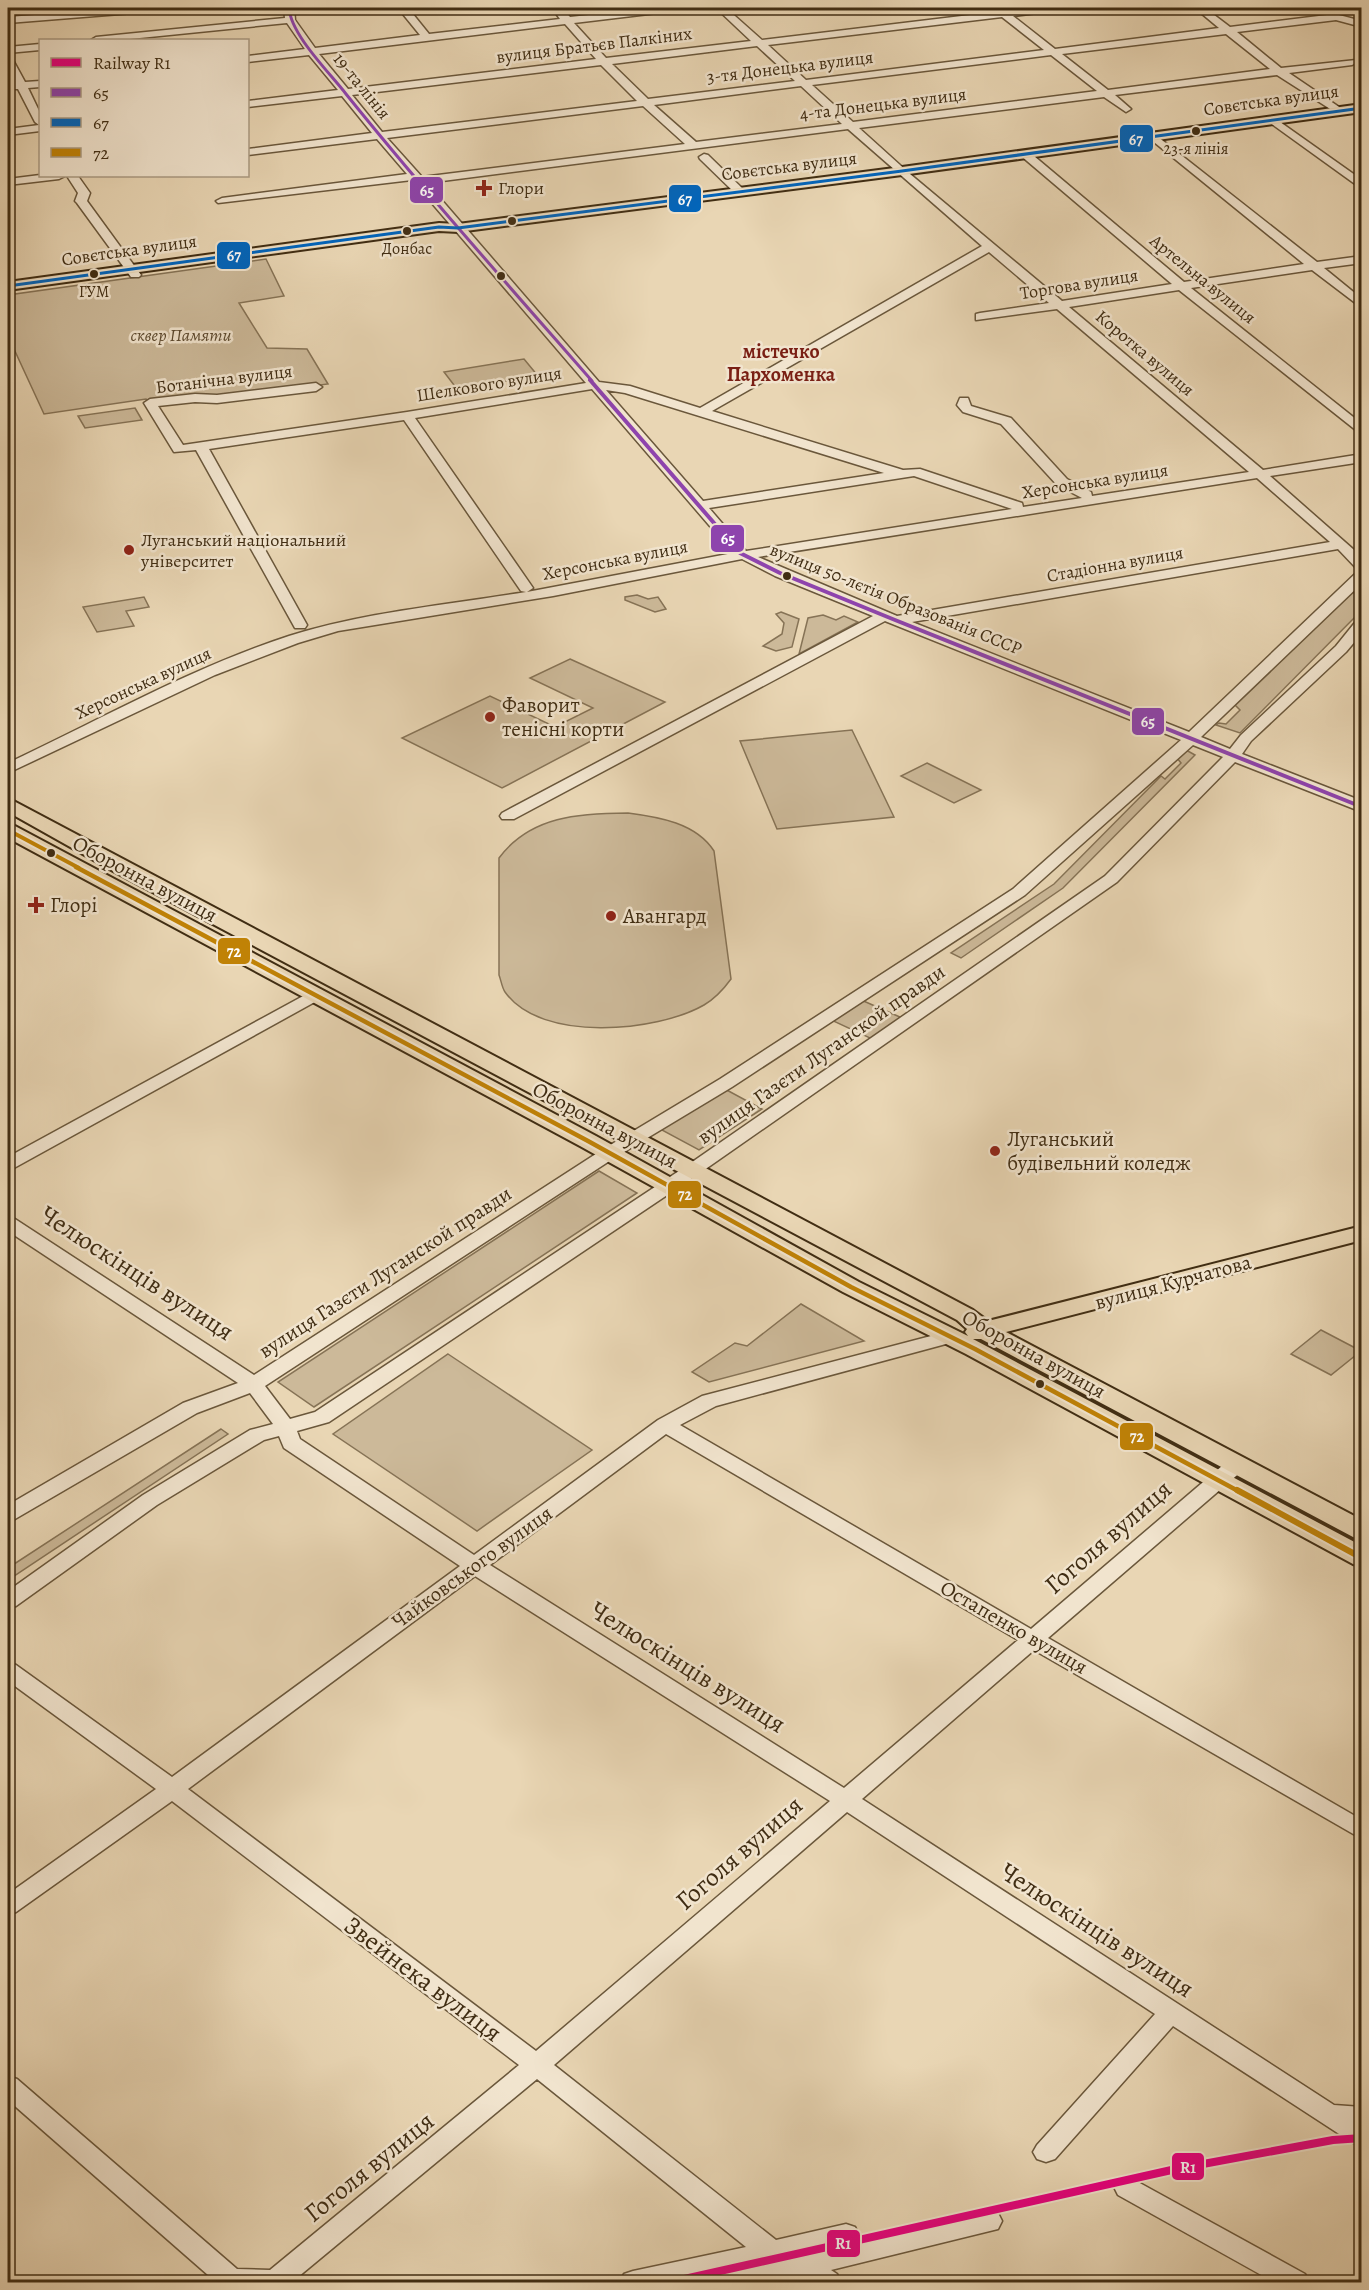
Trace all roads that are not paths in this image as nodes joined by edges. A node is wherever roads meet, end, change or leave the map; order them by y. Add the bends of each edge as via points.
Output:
1 (158, 8) edge
2 (289, 8) edge
3 (403, 8) edge
4 (557, 8) edge
5 (674, 8) edge
6 (721, 8) edge
7 (1053, 8) edge
8 (1200, 8) edge
9 (1322, 8) edge
10 (92, 10) edge
11 (999, 10) edge
12 (1336, 17) junction
13 (8, 20) edge
14 (290, 20) junction
15 (567, 21) junction
16 (1362, 24) edge
17 (1228, 32) junction
18 (426, 37) junction
19 (106, 39) edge
20 (759, 42) junction
21 (39, 47) edge
22 (8, 50) edge
23 (311, 50) junction
24 (1050, 51) junction
25 (249, 59) edge
26 (8, 60) edge
27 (603, 60) junction
28 (1352, 62) dead end
29 (1280, 72) junction
30 (802, 82) junction
31 (39, 84) edge
32 (20, 86) junction
33 (8, 87) edge
34 (346, 92) junction
35 (1104, 93) junction
36 (644, 102) junction
37 (249, 104) edge
38 (1362, 108) edge
39 (1126, 109) dead end
40 (1338, 111) junction
41 (39, 120) edge
42 (1273, 120) junction
43 (851, 126) junction
44 (39, 128) edge
45 (8, 132) edge
46 (380, 136) junction
47 (1153, 136) junction
48 (694, 146) junction
49 (249, 152) edge
50 (1024, 153) junction
51 (704, 157) dead end
52 (902, 171) junction
53 (50, 177) edge
54 (74, 177) edge
55 (416, 179) junction
56 (8, 182) edge
57 (1362, 186) edge
58 (740, 192) junction
59 (222, 201) dead end
60 (458, 228) junction
61 (992, 246) junction
62 (1362, 259) edge
63 (1314, 267) junction
64 (133, 272) junction
65 (8, 286) edge
66 (1181, 286) junction
67 (8, 292) edge
68 (1060, 305) junction
69 (1362, 305) edge
70 (980, 316) dead end
71 (594, 385) junction
72 (316, 387) dead end
73 (964, 401) dead end
74 (704, 411) junction
75 (407, 416) junction
76 (1362, 431) edge
77 (200, 446) junction
78 (179, 449) joint
79 (1362, 450) edge
80 (1362, 458) edge
81 (1257, 471) junction
82 (902, 474) junction
83 (1086, 495) junction
84 (699, 506) junction
85 (1017, 506) junction
86 (1341, 544) junction
87 (740, 552) junction
88 (1362, 566) edge
89 (1362, 575) edge
90 (526, 588) junction
91 (890, 618) junction
92 (1362, 623) edge
93 (300, 625) junction
94 (1192, 738) junction
95 (1233, 755) junction
96 (8, 756) edge
97 (8, 769) edge
98 (8, 804) edge
99 (1362, 807) edge
100 (508, 816) dead end
101 (8, 830) edge
102 (315, 994) junction
103 (632, 1140) junction
104 (608, 1154) junction
105 (8, 1164) edge
106 (691, 1172) junction
107 (668, 1186) junction
108 (8, 1223) edge
109 (1362, 1233) edge
110 (985, 1331) junction
111 (950, 1337) junction
112 (255, 1384) junction
113 (665, 1425) junction
114 (286, 1428) junction
115 (1236, 1464) junction
116 (1216, 1480) junction
117 (8, 1514) edge
118 (1362, 1531) edge
119 (1362, 1558) edge
120 (474, 1565) junction
121 (8, 1601) edge
122 (1034, 1639) junction
123 (8, 1670) edge
124 (172, 1789) junction
125 (844, 1799) junction
126 (1362, 1832) edge
127 (8, 1906) edge
128 (1171, 2012) junction
129 (537, 2065) junction
130 (8, 2086) edge
131 (1327, 2114) junction
132 (1362, 2117) edge
133 (1362, 2136) edge
134 (1046, 2152) dead end
135 (1127, 2187) dead end
136 (989, 2221) dead end
137 (846, 2235) dead end
138 (772, 2252) junction
139 (804, 2265) junction
140 (275, 2282) edge
141 (633, 2283) edge
142 (735, 2283) edge
143 (828, 2283) edge
144 (1296, 2283) edge

1 - 10 street
2 - 14 street
3 - 18 street
4 - 15 street
5 - 15 street
6 - 20 street, Коротка вулиця
7 - 11 street, вулиця Братьєв Палкіних
8 - 17 street
9 - 12 street
10 - 13 street
11 - 20 street, вулиця Братьєв Палкіних
11 - 24 street
12 - 16 street
12 - 17 street, 3-тя Донецька вулиця
14 - 19 street
14 - 23 street, 19-та лінія
15 - 18 street
15 - 27 street
17 - 24 street, 3-тя Донецька вулиця
17 - 29 street
18 - 23 street
20 - 27 street, вулиця Братьєв Палкіних
20 - 30 street, Коротка вулиця
21 - 22 street
23 - 25 street
23 - 34 street, 19-та лінія
24 - 30 street, 3-тя Донецька вулиця
24 - 35 street
26 - 32 street
27 - 34 street, вулиця Братьєв Палкіних
27 - 36 street
28 - 29 street, 4-та Донецька вулиця
29 - 35 street, 4-та Донецька вулиця
29 - 40 street
30 - 36 street, 3-тя Донецька вулиця
30 - 43 street, Коротка вулиця
31 - 32 street
32 - 33 street
32 - 41 street
34 - 37 street, вулиця Братьєв Палкіних
34 - 46 street, 19-та лінія
35 - 39 street
35 - 43 street, 4-та Донецька вулиця
36 - 46 street, 3-тя Донецька вулиця
36 - 48 street
38 - 40 main road, Совєтська вулиця
40 - 42 main road, Совєтська вулиця
42 - 47 main road, Совєтська вулиця
42 - 57 street
43 - 48 street, 4-та Донецька вулиця
43 - 52 street, Коротка вулиця
44 - 45 street
46 - 49 street, 3-тя Донецька вулиця
46 - 55 street, 19-та лінія
47 - 50 main road, Совєтська вулиця
47 - 63 street
48 - 55 street, 4-та Донецька вулиця
50 - 52 main road, Совєтська вулиця
50 - 66 street, Артельна вулиця
51 - 58 street
52 - 58 main road, Совєтська вулиця
52 - 61 street, Коротка вулиця
53 - 56 street
54 - 64 street via 84,193 81,201
55 - 59 street, 4-та Донецька вулиця
55 - 60 street, вулиця 50-лєтія Образованія СССР
58 - 60 main road, Совєтська вулиця
60 - 64 main road, Совєтська вулиця via 445,233
60 - 71 street, вулиця 50-лєтія Образованія СССР
61 - 68 street, Коротка вулиця
61 - 74 street
62 - 63 street, Торгова вулиця
63 - 66 street, Торгова вулиця
63 - 69 street
64 - 65 main road, Совєтська вулиця
64 - 67 main road
66 - 68 street, Торгова вулиця
66 - 76 street, Артельна вулиця
68 - 70 street, Торгова вулиця
68 - 81 street, Коротка вулиця
71 - 74 street, Шелкового вулиця via 626,388
71 - 75 street, Шелкового вулиця
71 - 84 street, вулиця 50-лєтія Образованія СССР
72 - 78 street, Ботанічна вулиця via 150,403
73 - 83 street via 967,409 1006,421 1062,482
74 - 82 street, Шелкового вулиця
75 - 77 street, Шелкового вулиця
75 - 90 street
77 - 78 street, Шелкового вулиця
77 - 93 street
79 - 81 street, Херсонська вулиця
80 - 81 street, Херсонська вулиця
81 - 83 street, Херсонська вулиця
81 - 86 street, Коротка вулиця
81 - 87 street, Херсонська вулиця
82 - 84 street, Шелкового вулиця
82 - 85 street, Шелкового вулиця via 915,472
83 - 85 street, Херсонська вулиця
84 - 87 street, вулиця 50-лєтія Образованія СССР
85 - 87 street, Херсонська вулиця
86 - 88 street, Коротка вулиця
86 - 91 street, Стадіонна вулиця
87 - 90 street, Херсонська вулиця
87 - 91 street, вулиця 50-лєтія Образованія СССР
87 - 97 street, Херсонська вулиця via 553,592 303,635 235,662
89 - 94 street, вулиця Газєти Луганской правди
90 - 93 street, Херсонська вулиця
91 - 94 street, вулиця 50-лєтія Образованія СССР
91 - 100 street
92 - 95 street, вулиця Газєти Луганской правди via 1341,649 1246,738
93 - 96 street, Херсонська вулиця
94 - 95 street, вулиця 50-лєтія Образованія СССР
94 - 103 street, вулиця Газєти Луганской правди via 1018,892
95 - 99 street, вулиця 50-лєтія Образованія СССР
95 - 106 street, вулиця Газєти Луганской правди via 1111,879
98 - 103 main road, Оборонна вулиця
101 - 102 main road, Оборонна вулиця
102 - 104 main road, Оборонна вулиця
102 - 105 street
103 - 104 street, вулиця Газєти Луганской правди
103 - 106 main road, Оборонна вулиця
104 - 107 main road, Оборонна вулиця
104 - 112 street, вулиця Газєти Луганской правди
106 - 107 street, вулиця Газєти Луганской правди
106 - 110 main road, Оборонна вулиця via 965,1315
107 - 111 main road, Оборонна вулиця
107 - 114 street, вулиця Газєти Луганской правди via 322,1417
108 - 112 street, Челюскінців вулиця
109 - 110 main road, вулиця Курчатова
110 - 111 main road, Чайковського вулиця
110 - 115 main road, Оборонна вулиця
111 - 113 street, Чайковського вулиця via 709,1401
111 - 116 main road, Оборонна вулиця
112 - 114 street, Челюскінців вулиця
112 - 117 street, вулиця Газєти Луганской правди via 190,1408
113 - 120 street, Чайковського вулиця
113 - 122 street, Остапенко вулиця
114 - 120 street, Челюскінців вулиця via 291,1443
114 - 121 street, вулиця Газєти Луганской правди via 257,1435 150,1500
115 - 116 street, Гоголя вулиця
115 - 118 main road, Оборонна вулиця
116 - 119 main road, Оборонна вулиця
116 - 122 street, Гоголя вулиця
120 - 124 street, Чайковського вулиця
120 - 125 street, Челюскінців вулиця
122 - 125 street, Гоголя вулиця
122 - 126 street, Остапенко вулиця
123 - 124 street, Звейнека вулиця
124 - 127 street, Чайковського вулиця
124 - 129 street, Звейнека вулиця
125 - 128 street, Челюскінців вулиця
125 - 129 street, Гоголя вулиця
128 - 131 street, Челюскінців вулиця
128 - 134 street
129 - 138 street, Звейнека вулиця
129 - 140 street, Гоголя вулиця
130 - 140 street via 231,2280
131 - 132 street
131 - 133 street, Челюскінців вулиця
135 - 144 street
136 - 139 street
137 - 138 street
138 - 141 street
139 - 142 street
139 - 143 street

